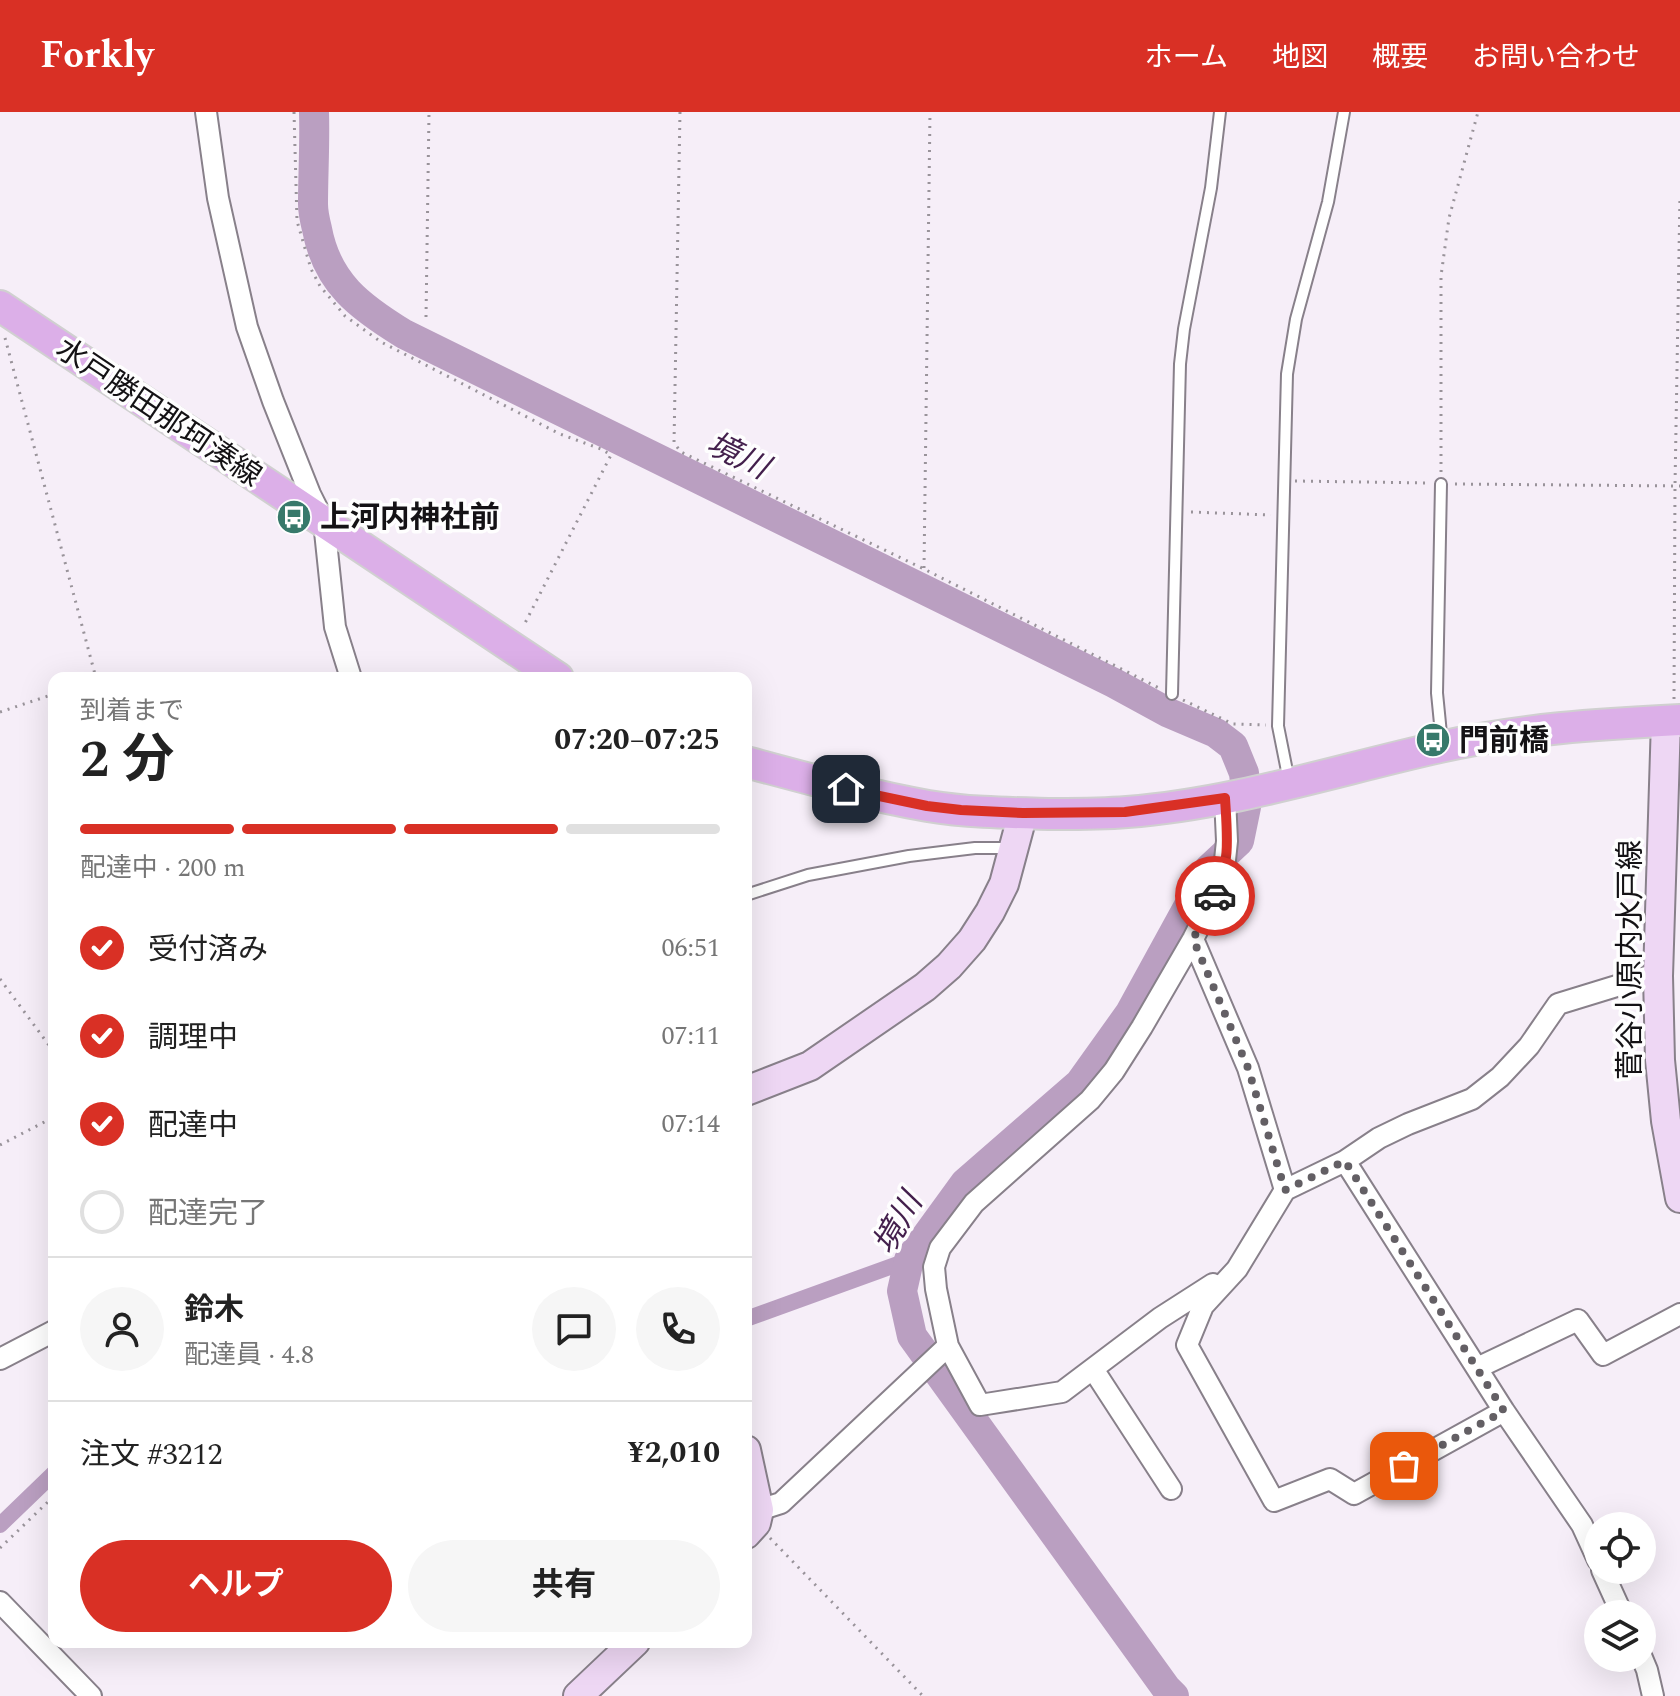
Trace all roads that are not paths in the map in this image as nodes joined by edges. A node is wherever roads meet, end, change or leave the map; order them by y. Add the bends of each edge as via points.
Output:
1 (206, 112) edge
2 (1220, 112) edge
3 (1344, 112) edge
4 (2, 307) edge
5 (1441, 484) road end
6 (324, 522) junction
7 (349, 672) edge
8 (549, 672) edge
9 (1172, 694) road end
10 (1673, 720) edge
11 (1443, 746) junction
12 (752, 764) edge
13 (1290, 783) junction
14 (1225, 798) junction
15 (1023, 813) junction
16 (1015, 847) junction
17 (752, 893) edge
18 (1193, 939) junction
19 (1664, 969) junction
20 (752, 1089) edge
21 (1345, 1161) junction
22 (1285, 1190) junction
23 (1680, 1198) edge
24 (1237, 1269) junction
25 (1680, 1314) edge
26 (48, 1334) edge
27 (944, 1350) junction
28 (0, 1359) edge
29 (1477, 1368) junction
30 (1093, 1369) junction
31 (1504, 1411) junction
32 (1171, 1489) dead end
33 (754, 1522) edge
34 (1584, 1529) edge
35 (0, 1602) edge
36 (629, 1648) edge
37 (1647, 1672) edge
38 (91, 1696) edge
39 (578, 1696) edge
40 (1653, 1696) edge

1 - 6 street via 218,198 247,327
2 - 9 lane via 1180,364
3 - 13 lane via 1287,374 1278,726
4 - 6 main road, 水戸勝田那珂湊線
5 - 11 lane via 1437,693
6 - 7 street via 335,627
6 - 8 main road, 水戸勝田那珂湊線
10 - 11 main road via 1545,729
10 - 19 street, 菅谷小原内水戸線
11 - 13 main road
12 - 15 main road via 927,806
13 - 14 main road
14 - 15 main road via 1125,812
14 - 18 street via 1223,879
15 - 16 street
16 - 17 lane via 909,856 808,875
16 - 20 street via 990,912 949,966 810,1066
18 - 22 street via 1248,1068
18 - 27 street via 1106,1081 974,1203 940,1248 934,1267
19 - 21 street via 1558,1004 1529,1046 1472,1099 1379,1138
19 - 23 street, 菅谷小原内水戸線 via 1660,1060
21 - 22 street
21 - 29 street
22 - 24 street
24 - 30 street
24 - 31 street via 1203,1306 1187,1345 1274,1501 1330,1479 1354,1494
25 - 29 street via 1603,1355 1578,1320
26 - 28 street
27 - 30 street via 980,1405 1062,1392
27 - 33 street via 781,1503
29 - 31 street
30 - 32 street
31 - 34 street
35 - 38 street
36 - 39 street
37 - 40 street

